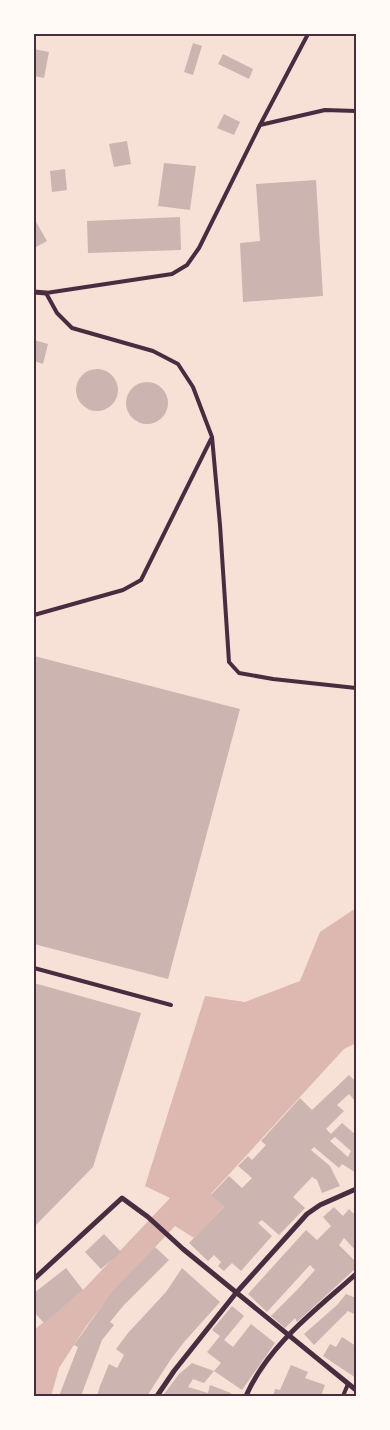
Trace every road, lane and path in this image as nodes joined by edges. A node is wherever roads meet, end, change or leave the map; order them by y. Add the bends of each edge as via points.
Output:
1 (308, 34) edge
2 (356, 111) edge
3 (260, 125) junction
4 (34, 292) edge
5 (46, 293) junction
6 (212, 437) junction
7 (34, 615) edge
8 (356, 688) edge
9 (34, 968) edge
10 (171, 1005) dead end
11 (356, 1189) edge
12 (356, 1274) edge
13 (34, 1279) edge
14 (236, 1293) junction
15 (289, 1334) junction
16 (348, 1384) junction
17 (356, 1390) edge
18 (157, 1396) edge
19 (246, 1396) edge
20 (343, 1396) edge

1 - 3 lane
2 - 3 lane via 325,110
3 - 5 lane via 199,248 187,265 172,274
4 - 5 street
5 - 6 lane via 57,313 72,328 153,351 178,364 193,387
6 - 7 lane via 141,580 123,590
6 - 8 lane via 229,662 239,673
9 - 10 lane
11 - 14 street via 307,1214
12 - 15 street
13 - 14 street via 122,1198
14 - 15 street
14 - 18 street
15 - 16 street
15 - 19 street via 267,1360
16 - 17 street
16 - 20 lane

